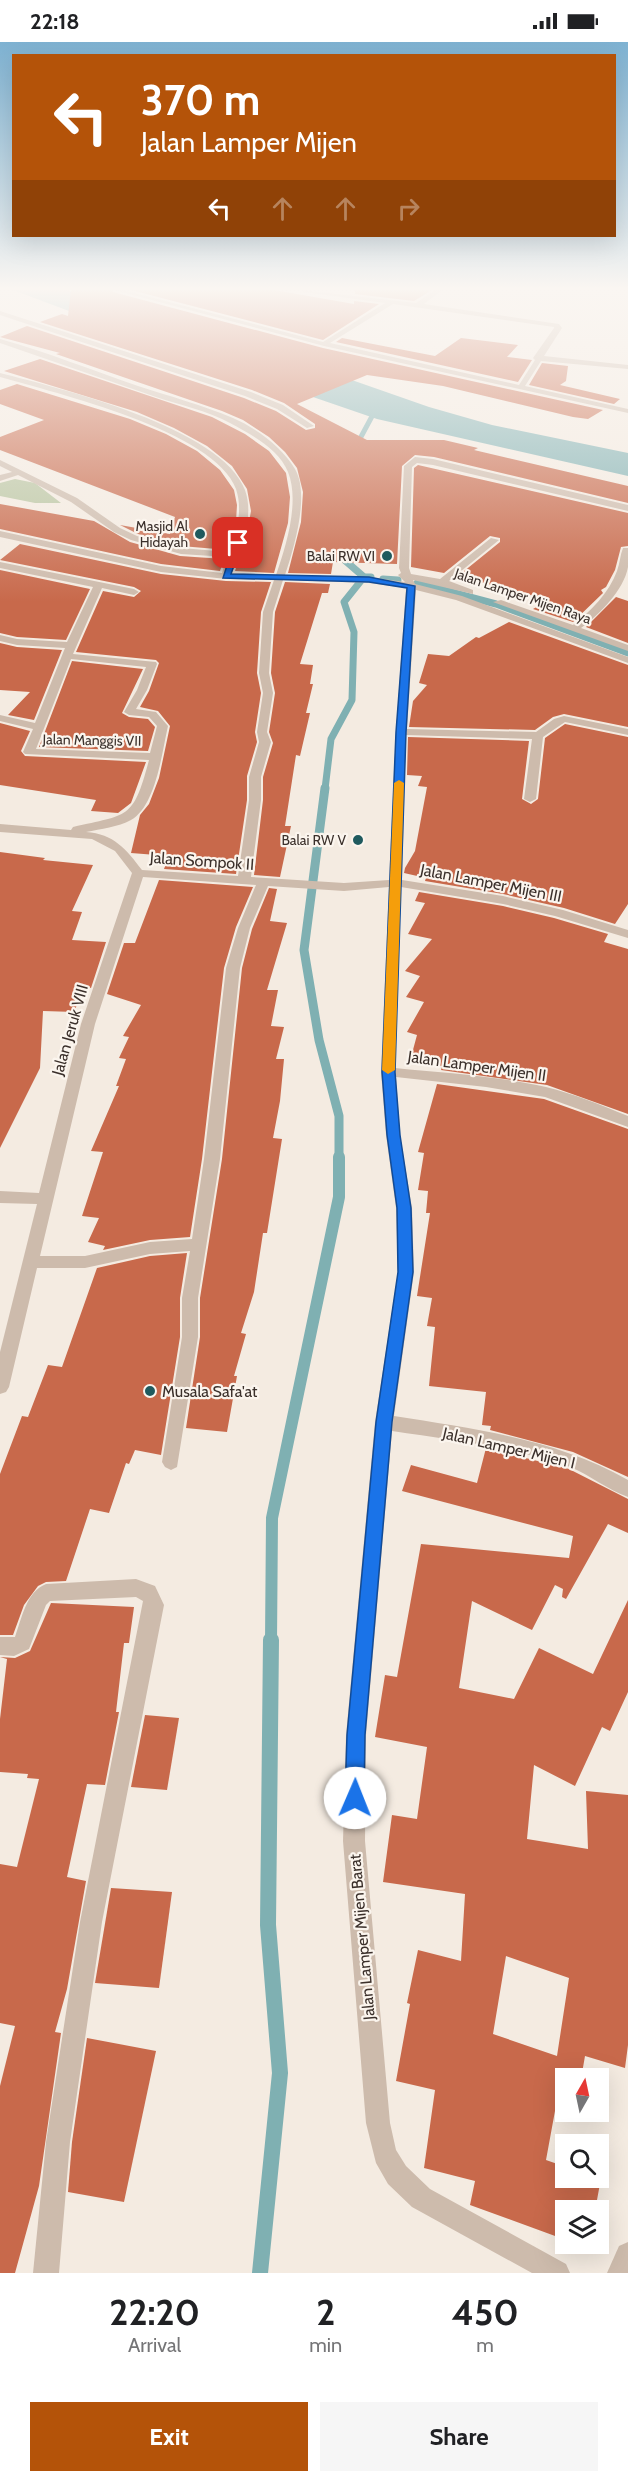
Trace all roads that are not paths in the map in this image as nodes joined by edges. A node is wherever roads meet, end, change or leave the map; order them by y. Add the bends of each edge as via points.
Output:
1 (61, 394) edge
2 (155, 394) edge
3 (248, 394) edge
4 (553, 394) edge
5 (628, 411) edge
6 (310, 426) dead end
7 (0, 463) edge
8 (21, 472) junction
9 (0, 478) edge
10 (628, 508) edge
11 (0, 534) edge
12 (494, 540) dead end
13 (627, 550) edge
14 (233, 555) junction
15 (628, 562) edge
16 (0, 565) edge
17 (226, 576) junction
18 (280, 577) junction
19 (410, 581) junction
20 (442, 582) junction
21 (99, 585) junction
22 (134, 592) dead end
23 (575, 628) junction
24 (0, 638) edge
25 (628, 648) edge
26 (66, 649) junction
27 (628, 660) edge
28 (0, 718) edge
29 (39, 727) junction
30 (401, 732) junction
31 (628, 732) edge
32 (538, 735) junction
33 (155, 757) junction
34 (530, 799) dead end
35 (0, 828) edge
36 (59, 832) junction
37 (138, 873) junction
38 (244, 880) junction
39 (263, 882) junction
40 (397, 882) junction
41 (344, 887) joint
42 (628, 934) edge
43 (388, 1072) junction
44 (628, 1122) edge
45 (0, 1197) edge
46 (46, 1199) junction
47 (199, 1244) junction
48 (30, 1262) junction
49 (0, 1387) edge
50 (384, 1422) junction
51 (171, 1462) dead end
52 (628, 1489) edge
53 (0, 1646) edge
54 (628, 2255) edge
55 (46, 2273) edge
56 (557, 2273) edge
57 (620, 2273) edge

1 - 14 street via 153,423 207,449 240,486 245,524
2 - 18 street via 231,420 275,448 292,471 297,494 291,544
3 - 6 street via 280,407
4 - 5 street
7 - 8 street
8 - 9 street
8 - 14 street via 134,538 181,551
10 - 19 street, Jalan Lamper Mijen Barat via 415,460 408,466 404,568
11 - 17 street via 161,569
12 - 20 street
13 - 15 street
14 - 17 street
15 - 23 street via 592,617
16 - 21 street
17 - 18 street
18 - 19 street
18 - 38 street via 268,612 264,673 268,693 262,732 265,742 255,777
19 - 20 street, Jalan Lamper Mijen Raya
19 - 27 street
19 - 30 street, Jalan Lamper Mijen Barat
20 - 23 street, Jalan Lamper Mijen Raya
21 - 22 street
21 - 26 street
23 - 25 street, Jalan Lamper Mijen Raya
24 - 26 street
26 - 29 street
26 - 33 street via 152,664 129,712 152,714 163,726
28 - 29 street, Jalan Manggis VII
29 - 33 street, Jalan Manggis VII via 29,752
30 - 32 street
30 - 40 street, Jalan Lamper Mijen Barat
31 - 32 street via 564,719
32 - 34 street
33 - 36 street, Jalan Manggis VII via 145,798 131,817
35 - 36 street, Jalan Sompok II
36 - 37 street, Jalan Sompok II via 95,836 119,848
37 - 38 street, Jalan Sompok II
37 - 46 street, Jalan Jeruk VIII via 88,1024
38 - 39 street, Jalan Sompok II
39 - 41 street, Jalan Sompok II
39 - 47 street via 233,968
40 - 41 street, Jalan Lamper Mijen III
40 - 42 street, Jalan Lamper Mijen III via 537,908
40 - 43 street, Jalan Lamper Mijen Barat
43 - 44 street, Jalan Lamper Mijen II via 487,1082 547,1093
43 - 50 street, Jalan Lamper Mijen Barat via 404,1208 405,1272
45 - 46 street
46 - 48 street, Jalan Jeruk VIII
47 - 48 street via 150,1248 85,1262
47 - 51 street
48 - 49 street, Jalan Jeruk VIII
50 - 52 street, Jalan Lamper Mijen I via 540,1452 580,1464
50 - 56 street, Jalan Lamper Mijen Barat via 356,1735 354,1841 378,2123 385,2154 398,2175 421,2198
53 - 55 street via 22,1643 39,1599 51,1591 136,1588 153,1596 89,1933 58,2142
54 - 57 street

